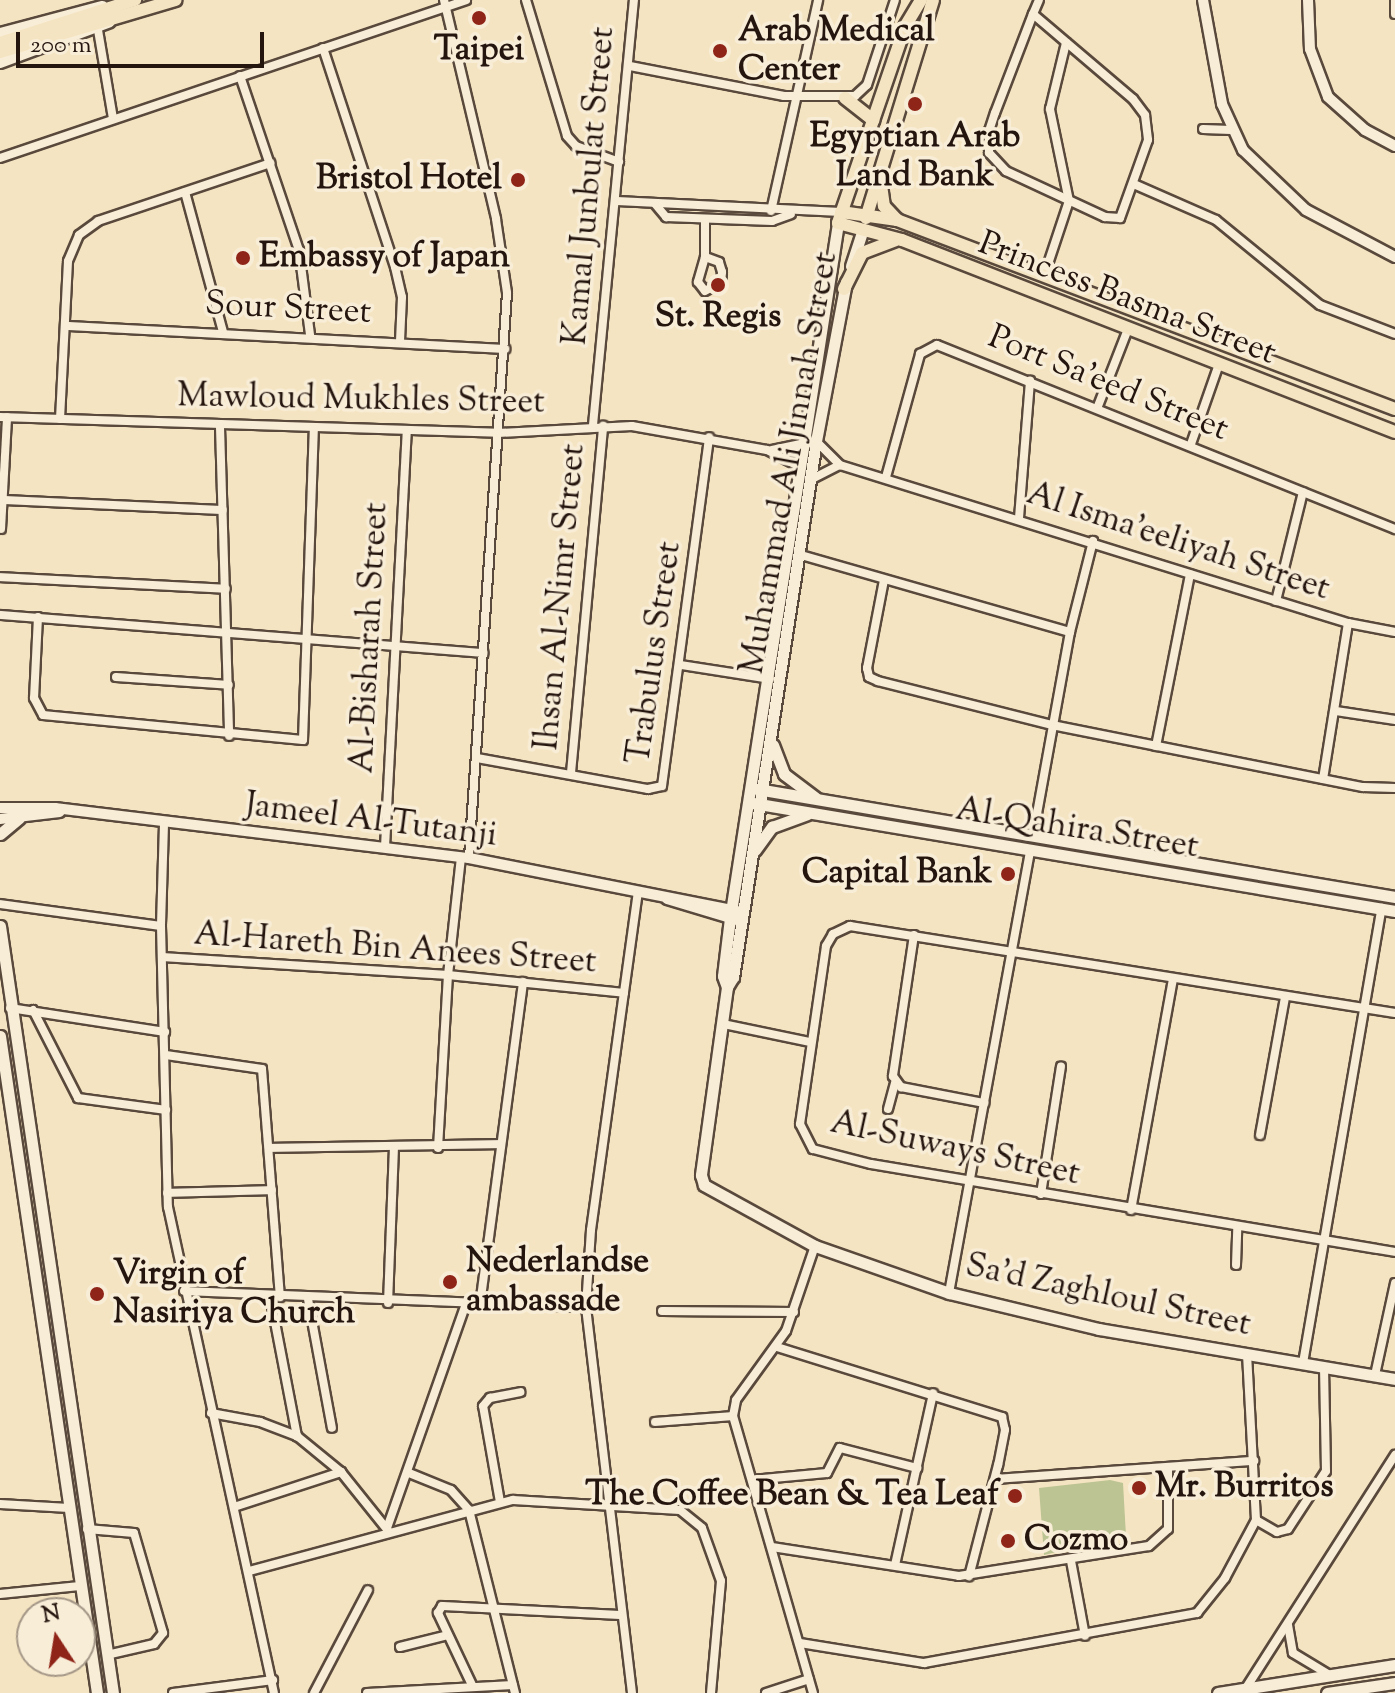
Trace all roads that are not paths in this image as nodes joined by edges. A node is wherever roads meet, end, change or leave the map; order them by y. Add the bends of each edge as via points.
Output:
1 (135, 0) edge
2 (175, 0) edge
3 (466, 0) edge
4 (526, 0) edge
5 (634, 0) edge
6 (818, 0) edge
7 (895, 0) edge
8 (912, 0) edge
9 (921, 0) edge
10 (936, 0) edge
11 (1039, 0) edge
12 (1203, 0) edge
13 (1308, 0) edge
14 (1395, 0) edge
15 (445, 3) edge
16 (120, 5) junction
17 (1033, 14) junction
18 (1395, 14) edge
19 (115, 19) junction
20 (905, 27) junction
21 (98, 30) junction
22 (0, 33) edge
23 (0, 43) edge
24 (1066, 43) junction
25 (323, 48) junction
26 (0, 52) edge
27 (0, 63) edge
28 (630, 66) junction
29 (240, 76) junction
30 (794, 95) junction
31 (845, 98) junction
32 (113, 119) junction
33 (873, 120) junction
34 (1203, 129) dead end
35 (1231, 130) junction
36 (1395, 146) edge
37 (0, 158) edge
38 (619, 162) junction
39 (270, 163) junction
40 (882, 172) junction
41 (1136, 185) junction
42 (185, 192) junction
43 (617, 201) junction
44 (1069, 201) junction
45 (656, 205) junction
46 (771, 211) junction
47 (795, 212) junction
48 (868, 214) junction
49 (840, 217) junction
50 (705, 219) junction
51 (901, 222) junction
52 (863, 229) junction
53 (902, 240) junction
54 (705, 257) dead end
55 (1395, 257) edge
56 (1044, 276) junction
57 (844, 289) junction
58 (68, 326) junction
59 (1128, 329) junction
60 (223, 332) junction
61 (1395, 334) edge
62 (310, 335) junction
63 (400, 341) junction
64 (505, 349) junction
65 (1219, 364) junction
66 (1030, 380) junction
67 (1098, 406) junction
68 (1395, 409) edge
69 (3, 417) edge
70 (60, 419) junction
71 (598, 425) junction
72 (220, 427) junction
73 (314, 429) junction
74 (407, 432) junction
75 (1395, 432) edge
76 (498, 433) junction
77 (709, 437) junction
78 (810, 442) junction
79 (1191, 444) junction
80 (767, 450) junction
81 (840, 465) junction
82 (802, 469) junction
83 (886, 477) junction
84 (810, 480) junction
85 (1303, 492) junction
86 (3, 500) junction
87 (223, 510) junction
88 (1019, 518) junction
89 (1, 529) edge
90 (1395, 529) edge
91 (1093, 541) junction
92 (801, 555) junction
93 (1190, 574) junction
94 (0, 577) edge
95 (884, 580) junction
96 (226, 589) junction
97 (1276, 601) junction
98 (0, 615) edge
99 (38, 617) junction
100 (1348, 623) junction
101 (227, 630) junction
102 (1070, 632) junction
103 (1395, 632) edge
104 (309, 637) junction
105 (395, 645) junction
106 (484, 653) junction
107 (681, 665) junction
108 (116, 677) dead end
109 (770, 679) junction
110 (229, 685) junction
111 (1336, 711) junction
112 (1395, 720) edge
113 (771, 724) junction
114 (1052, 725) junction
115 (229, 736) junction
116 (1156, 746) junction
117 (477, 758) junction
118 (571, 773) junction
119 (1323, 779) junction
120 (1395, 788) edge
121 (757, 790) junction
122 (816, 798) junction
123 (755, 804) junction
124 (0, 808) edge
125 (65, 810) junction
126 (814, 813) junction
127 (19, 818) junction
128 (0, 819) edge
129 (164, 824) junction
130 (0, 834) edge
131 (1033, 836) junction
132 (385, 847) junction
133 (1030, 851) junction
134 (751, 857) junction
135 (465, 858) junction
136 (638, 893) junction
137 (1395, 897) edge
138 (0, 904) edge
139 (1382, 908) junction
140 (1395, 911) edge
141 (736, 915) junction
142 (0, 926) edge
143 (161, 926) junction
144 (914, 935) junction
145 (1012, 953) junction
146 (162, 957) junction
147 (448, 975) junction
148 (1173, 979) junction
149 (523, 982) junction
150 (624, 993) junction
151 (1285, 998) junction
152 (10, 1008) junction
153 (1363, 1008) junction
154 (33, 1010) junction
155 (1395, 1013) edge
156 (723, 1024) junction
157 (165, 1032) junction
158 (0, 1036) edge
159 (810, 1042) junction
160 (166, 1055) junction
161 (1061, 1067) dead end
162 (895, 1082) junction
163 (984, 1103) junction
164 (888, 1109) dead end
165 (166, 1110) junction
166 (1260, 1135) dead end
167 (501, 1144) junction
168 (394, 1147) junction
169 (269, 1148) junction
170 (438, 1148) junction
171 (969, 1184) junction
172 (272, 1190) junction
173 (167, 1193) junction
174 (1041, 1194) junction
175 (1131, 1210) junction
176 (1237, 1227) junction
177 (1321, 1240) junction
178 (815, 1246) junction
179 (1395, 1252) edge
180 (1236, 1265) dead end
181 (1395, 1283) edge
182 (184, 1291) junction
183 (949, 1293) junction
184 (270, 1296) junction
185 (280, 1297) junction
186 (308, 1299) junction
187 (388, 1303) junction
188 (466, 1304) junction
189 (480, 1305) junction
190 (586, 1307) junction
191 (662, 1311) dead end
192 (794, 1312) junction
193 (777, 1347) junction
194 (1247, 1354) junction
195 (1303, 1363) junction
196 (1324, 1367) junction
197 (1375, 1375) junction
198 (1395, 1379) edge
199 (520, 1392) dead end
200 (933, 1393) junction
201 (211, 1413) junction
202 (733, 1416) junction
203 (655, 1422) dead end
204 (332, 1428) dead end
205 (297, 1436) junction
206 (1395, 1455) edge
207 (1254, 1461) junction
208 (1168, 1467) junction
209 (917, 1468) junction
210 (1390, 1470) edge
211 (341, 1472) junction
212 (409, 1473) junction
213 (995, 1479) junction
214 (752, 1480) junction
215 (500, 1502) junction
216 (606, 1503) junction
217 (0, 1504) edge
218 (234, 1507) junction
219 (69, 1508) junction
220 (469, 1510) junction
221 (1256, 1520) junction
222 (87, 1529) junction
223 (388, 1531) junction
224 (772, 1547) junction
225 (1071, 1561) junction
226 (895, 1565) junction
227 (249, 1571) junction
228 (969, 1576) junction
229 (95, 1579) junction
230 (80, 1584) junction
231 (368, 1590) dead end
232 (0, 1594) edge
233 (497, 1608) junction
234 (621, 1615) junction
235 (1288, 1623) junction
236 (448, 1635) junction
237 (1085, 1636) junction
238 (800, 1643) junction
239 (400, 1647) dead end
240 (107, 1655) junction
241 (1395, 1665) edge
242 (1328, 1674) junction
243 (809, 1679) junction
244 (273, 1680) junction
245 (1395, 1683) edge
246 (472, 1685) junction
247 (1246, 1688) junction
248 (514, 1689) edge
249 (96, 1692) edge
250 (113, 1693) edge
251 (173, 1693) edge
252 (179, 1693) edge
253 (274, 1693) edge
254 (314, 1693) edge
255 (367, 1693) edge
256 (632, 1693) edge
257 (711, 1693) edge
258 (766, 1693) edge
259 (813, 1693) edge
260 (1218, 1693) edge
261 (1327, 1693) edge

1 - 16 main road
2 - 19 main road
3 - 15 street
4 - 38 street via 567,136 584,150
5 - 28 street, Kamal Junbulat Street
6 - 30 street
7 - 31 street via 865,90
8 - 20 main road, Muhammad Ali Jinnah Street
9 - 20 main road, Muhammad Ali Jinnah Street
10 - 40 main road, Muhammad Ali Jinnah Street via 922,31
11 - 17 street
12 - 35 street via 1214,76
13 - 36 street via 1310,49 1328,97 1365,130
14 - 18 street
15 - 25 street
15 - 64 street via 496,219 507,293
16 - 22 street
16 - 23 main road
17 - 24 street
17 - 44 street via 987,146 998,165
19 - 21 street
19 - 26 main road
20 - 33 main road, Muhammad Ali Jinnah Street
21 - 27 street
21 - 32 street
24 - 41 street via 1145,115 1148,140
24 - 44 street via 1050,109
25 - 29 street
25 - 63 street via 398,275
28 - 30 street
28 - 38 street, Kamal Junbulat Street
29 - 32 street
29 - 39 street
30 - 31 street
30 - 46 street
31 - 33 main road
32 - 37 street
33 - 49 main road, Muhammad Ali Jinnah Street
34 - 35 street
35 - 55 street via 1262,172 1306,210
38 - 43 street, Kamal Junbulat Street
39 - 42 street
39 - 62 street via 301,258
40 - 48 main road, Muhammad Ali Jinnah Street
40 - 51 main road via 884,206
41 - 44 street via 1120,218
41 - 61 street via 1216,220 1320,305
42 - 58 street via 98,221 79,235 68,261
42 - 60 street
43 - 45 street
43 - 71 street, Kamal Junbulat Street
44 - 56 street
45 - 46 street
45 - 50 street via 663,216
46 - 47 street
47 - 49 street
47 - 50 street via 772,221
48 - 49 main road, Princess Basma Street
48 - 51 main road, Princess Basma Street
48 - 52 main road, Muhammad Ali Jinnah Street
49 - 52 main road, Princess Basma Street
49 - 78 main road, Muhammad Ali Jinnah Street
50 - 54 street
51 - 53 street
51 - 56 main road, Princess Basma Street
52 - 53 main road, Princess Basma Street
52 - 57 main road, Muhammad Ali Jinnah Street
53 - 57 main road via 877,243 862,253
53 - 59 main road, Princess Basma Street
56 - 68 main road, Princess Basma Street
57 - 78 main road, Muhammad Ali Jinnah Street
58 - 60 street, Sour Street
58 - 70 street
59 - 65 main road, Princess Basma Street
59 - 67 street
60 - 62 street, Sour Street
62 - 63 street, Sour Street
63 - 64 street, Sour Street
64 - 76 street
65 - 75 main road, Princess Basma Street
65 - 79 street
66 - 67 street, Port Sa'eed Street
66 - 83 street, Port Sa'eed Street via 945,347 924,348
66 - 88 street
67 - 79 street, Port Sa'eed Street
69 - 70 street, Mawloud Mukhles Street
69 - 86 street
70 - 72 street, Mawloud Mukhles Street
71 - 76 street, Mawloud Mukhles Street
71 - 77 street, Mawloud Mukhles Street
71 - 118 street, Ihsan Al-Nimr Street
72 - 73 street, Mawloud Mukhles Street
72 - 87 street
73 - 74 street, Mawloud Mukhles Street
73 - 104 street
74 - 76 street, Mawloud Mukhles Street
74 - 105 street, Al-Bisharah Street
76 - 106 street
77 - 80 street, Mawloud Mukhles Street
77 - 107 street, Trabulus Street
78 - 80 street, Mawloud Mukhles Street
78 - 81 street
78 - 82 main road, Muhammad Ali Jinnah Street
78 - 84 main road, Muhammad Ali Jinnah Street
79 - 85 street, Port Sa'eed Street
80 - 82 street, Mawloud Mukhles Street
81 - 83 street, Al Isma'eeliyah Street
81 - 84 street via 823,469
82 - 109 main road, Muhammad Ali Jinnah Street
83 - 88 street, Al Isma'eeliyah Street
84 - 92 main road, Muhammad Ali Jinnah Street
85 - 90 street, Port Sa'eed Street
85 - 97 street
86 - 87 street
86 - 89 street
87 - 96 street
88 - 91 street, Al Isma'eeliyah Street
91 - 93 street, Al Isma'eeliyah Street
91 - 102 street
92 - 95 street
92 - 113 main road, Muhammad Ali Jinnah Street
93 - 97 street, Al Isma'eeliyah Street
93 - 116 street
94 - 96 street
95 - 102 street
95 - 114 street via 869,677
96 - 101 street
97 - 100 street, Al Isma'eeliyah Street
98 - 99 street
99 - 101 street
99 - 115 street via 34,698 43,715
100 - 103 street
100 - 111 street, Al Isma'eeliyah Street
101 - 104 street
101 - 110 street
102 - 114 street
104 - 105 street
104 - 115 street via 303,740
105 - 106 street
105 - 132 street, Al-Bisharah Street
106 - 117 street
107 - 109 street
107 - 118 street, Trabulus Street via 662,786 648,789
108 - 110 street
109 - 121 main road, Muhammad Ali Jinnah Street
110 - 115 street
111 - 112 street
111 - 119 street, Al Isma'eeliyah Street
113 - 121 main road, Muhammad Ali Jinnah Street
113 - 122 main road via 779,768
114 - 116 street
114 - 131 street
116 - 119 street
117 - 118 street, Trabulus Street
117 - 135 street
119 - 120 street
121 - 122 main road, Al-Qahira Street
121 - 123 main road, Muhammad Ali Jinnah Street
122 - 131 main road, Al-Qahira Street
123 - 126 main road, Al-Qahira Street
123 - 134 main road, Muhammad Ali Jinnah Street
123 - 141 main road, Muhammad Ali Jinnah Street
124 - 125 street, Jameel Al-Tutanji
125 - 127 street, Jameel Al-Tutanji
125 - 129 street, Jameel Al-Tutanji
126 - 133 main road, Al-Qahira Street
126 - 134 main road via 772,827
127 - 128 street, Jameel Al-Tutanji
127 - 130 main road
129 - 132 street, Jameel Al-Tutanji
129 - 143 street
131 - 137 main road, Al-Qahira Street
132 - 135 street, Jameel Al-Tutanji
133 - 139 main road, Al-Qahira Street
133 - 145 street
134 - 141 main road, Muhammad Ali Jinnah Street
135 - 136 street, Jameel Al-Tutanji
135 - 147 street
136 - 141 street, Jameel Al-Tutanji
136 - 150 street
138 - 143 street
139 - 140 main road, Al-Qahira Street
139 - 153 street
141 - 156 main road via 733,977
142 - 152 main road
143 - 146 street
144 - 145 street, Al-Suways Street
144 - 159 street, Al-Suways Street via 850,926 833,934
144 - 162 street
145 - 148 street, Al-Suways Street
145 - 163 street
146 - 147 street, Al-Hareth Bin Anees Street
146 - 157 street
147 - 149 street, Al-Hareth Bin Anees Street
147 - 170 street
148 - 151 street, Al-Suways Street
148 - 175 street
149 - 150 street, Al-Hareth Bin Anees Street
149 - 167 street
150 - 190 street
151 - 153 street, Al-Suways Street
151 - 166 street
152 - 154 street
152 - 222 main road
153 - 155 street, Al-Suways Street
153 - 177 street
154 - 157 street
154 - 165 street via 78,1098
156 - 159 street
156 - 178 main road, Sa'd Zaghloul Street via 701,1175 704,1185
157 - 160 street
158 - 219 main road
159 - 171 street, Al-Suways Street via 800,1124 808,1145 833,1156
160 - 165 street
160 - 169 street via 262,1069
161 - 174 street
162 - 163 street
162 - 164 street
163 - 171 street
165 - 173 street
167 - 170 street
167 - 189 street
168 - 169 street
168 - 170 street
168 - 187 street
169 - 172 street
171 - 174 street, Al-Suways Street
171 - 183 street
172 - 173 street
172 - 185 street
173 - 182 street
174 - 175 street, Al-Suways Street
175 - 176 street, Al-Suways Street
176 - 177 street, Al-Suways Street
176 - 180 street
177 - 179 street, Al-Suways Street
177 - 195 street
178 - 183 main road, Sa'd Zaghloul Street
178 - 192 street
181 - 197 street
182 - 184 street
182 - 201 street
183 - 194 main road, Sa'd Zaghloul Street via 1049,1319
184 - 185 street
184 - 205 street
185 - 186 street
186 - 187 street
186 - 204 street
187 - 188 street
188 - 189 street
188 - 212 street
189 - 190 street
190 - 216 street
191 - 192 street
192 - 193 street
193 - 200 street
193 - 202 street via 741,1392
194 - 195 main road, Sa'd Zaghloul Street
194 - 207 street
195 - 196 main road, Sa'd Zaghloul Street
196 - 197 main road, Sa'd Zaghloul Street
196 - 221 street via 1326,1471 1288,1529 1277,1532
197 - 198 main road, Sa'd Zaghloul Street
199 - 215 street via 490,1398 483,1406
200 - 209 street
200 - 213 street via 1002,1417 1005,1430
201 - 205 street
201 - 218 street
202 - 203 street
202 - 214 street
205 - 211 street
206 - 210 street
207 - 208 street
207 - 221 street
208 - 213 street
208 - 225 street via 1170,1522 1160,1541
209 - 214 street via 840,1448 827,1473
209 - 226 street
210 - 235 street
211 - 218 street
211 - 223 street
212 - 220 street via 451,1490
212 - 223 street
213 - 228 street
214 - 224 street
215 - 216 street
215 - 220 street
216 - 234 street
216 - 257 street via 680,1510 702,1528 721,1581
217 - 219 street
218 - 227 street
219 - 230 main road
220 - 223 street
220 - 233 street
221 - 237 street via 1225,1578 1197,1613
222 - 229 main road
222 - 240 street via 127,1528 134,1533 163,1633 154,1644
223 - 227 street
224 - 226 street
224 - 238 street
225 - 228 street
225 - 237 street
226 - 228 street
227 - 244 street
229 - 230 main road
229 - 240 main road
230 - 232 street
230 - 249 main road
231 - 254 street
233 - 234 street
233 - 236 street via 442,1606 438,1613
233 - 248 street
234 - 256 street
235 - 242 street via 1293,1653
235 - 247 street
236 - 239 street
236 - 246 street
237 - 238 street via 909,1664
238 - 243 street
240 - 250 main road
241 - 242 main road
242 - 247 main road
243 - 258 street
243 - 259 street
244 - 252 street
244 - 253 street
245 - 261 main road
246 - 248 street
246 - 255 street
247 - 260 main road
251 - 252 street

